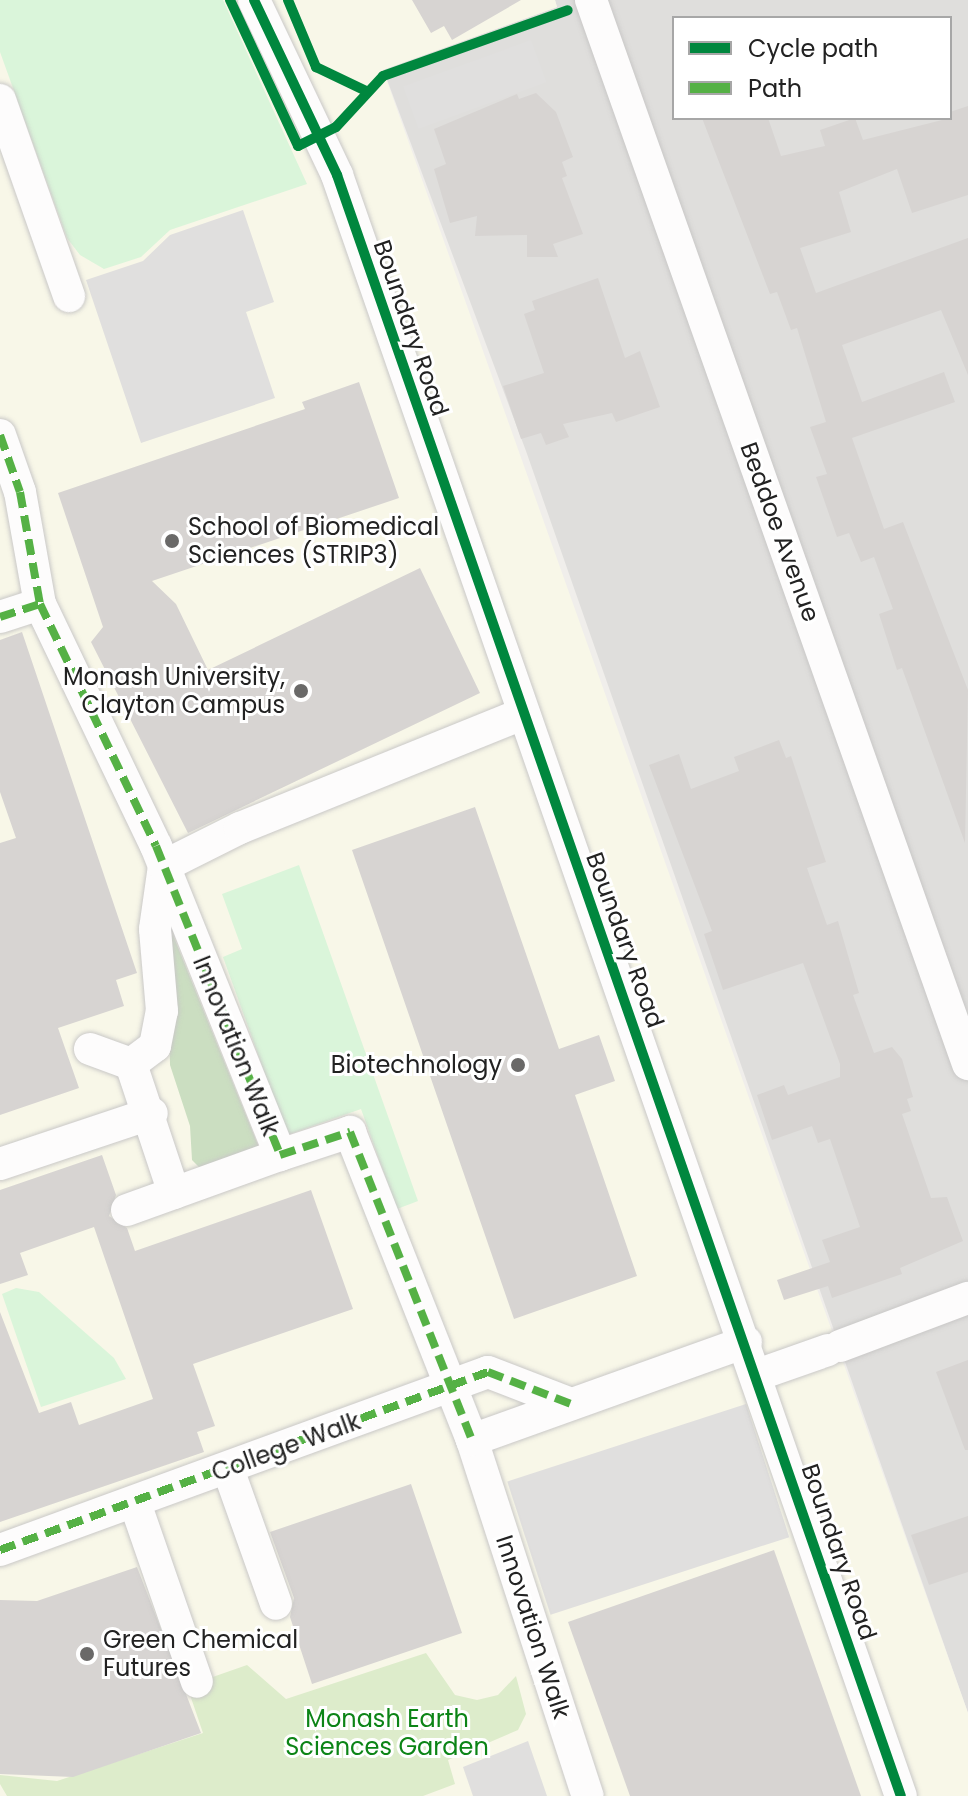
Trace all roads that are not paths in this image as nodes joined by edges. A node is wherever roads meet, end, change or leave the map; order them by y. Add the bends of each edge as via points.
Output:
1 (254, 0) edge
2 (591, 0) edge
3 (0, 100) edge
4 (69, 296) dead end
5 (0, 435) edge
6 (40, 604) junction
7 (0, 617) edge
8 (524, 713) junction
9 (164, 866) junction
10 (90, 1049) dead end
11 (131, 1064) junction
12 (968, 1064) edge
13 (152, 1113) junction
14 (280, 1155) junction
15 (0, 1164) edge
16 (174, 1193) junction
17 (127, 1210) dead end
18 (968, 1298) edge
19 (746, 1342) junction
20 (757, 1375) junction
21 (452, 1385) junction
22 (571, 1404) junction
23 (472, 1440) junction
24 (228, 1469) junction
25 (135, 1503) junction
26 (0, 1550) edge
27 (276, 1604) dead end
28 (197, 1682) dead end
29 (588, 1796) edge
30 (901, 1796) edge

1 - 8 street, Boundary Road via 337,175
2 - 12 street, Beddoe Avenue
3 - 4 street
5 - 6 street, Innovation Walk via 20,492
6 - 7 street
6 - 9 street, Innovation Walk
8 - 9 street via 240,828
8 - 19 street, Boundary Road
9 - 11 street via 155,929 162,1011 155,1046
9 - 14 street, Innovation Walk
10 - 11 street
11 - 13 street
13 - 15 street
13 - 16 street
14 - 16 street
14 - 21 street, Innovation Walk via 350,1132
16 - 17 street
18 - 20 street
19 - 20 street, Boundary Road
19 - 22 street
20 - 30 street, Boundary Road
21 - 22 street, College Walk via 488,1372
21 - 23 street, Innovation Walk
21 - 24 street, College Walk
22 - 23 street
23 - 29 street, Innovation Walk
24 - 25 street, College Walk
24 - 27 street
25 - 26 street, College Walk
25 - 28 street

